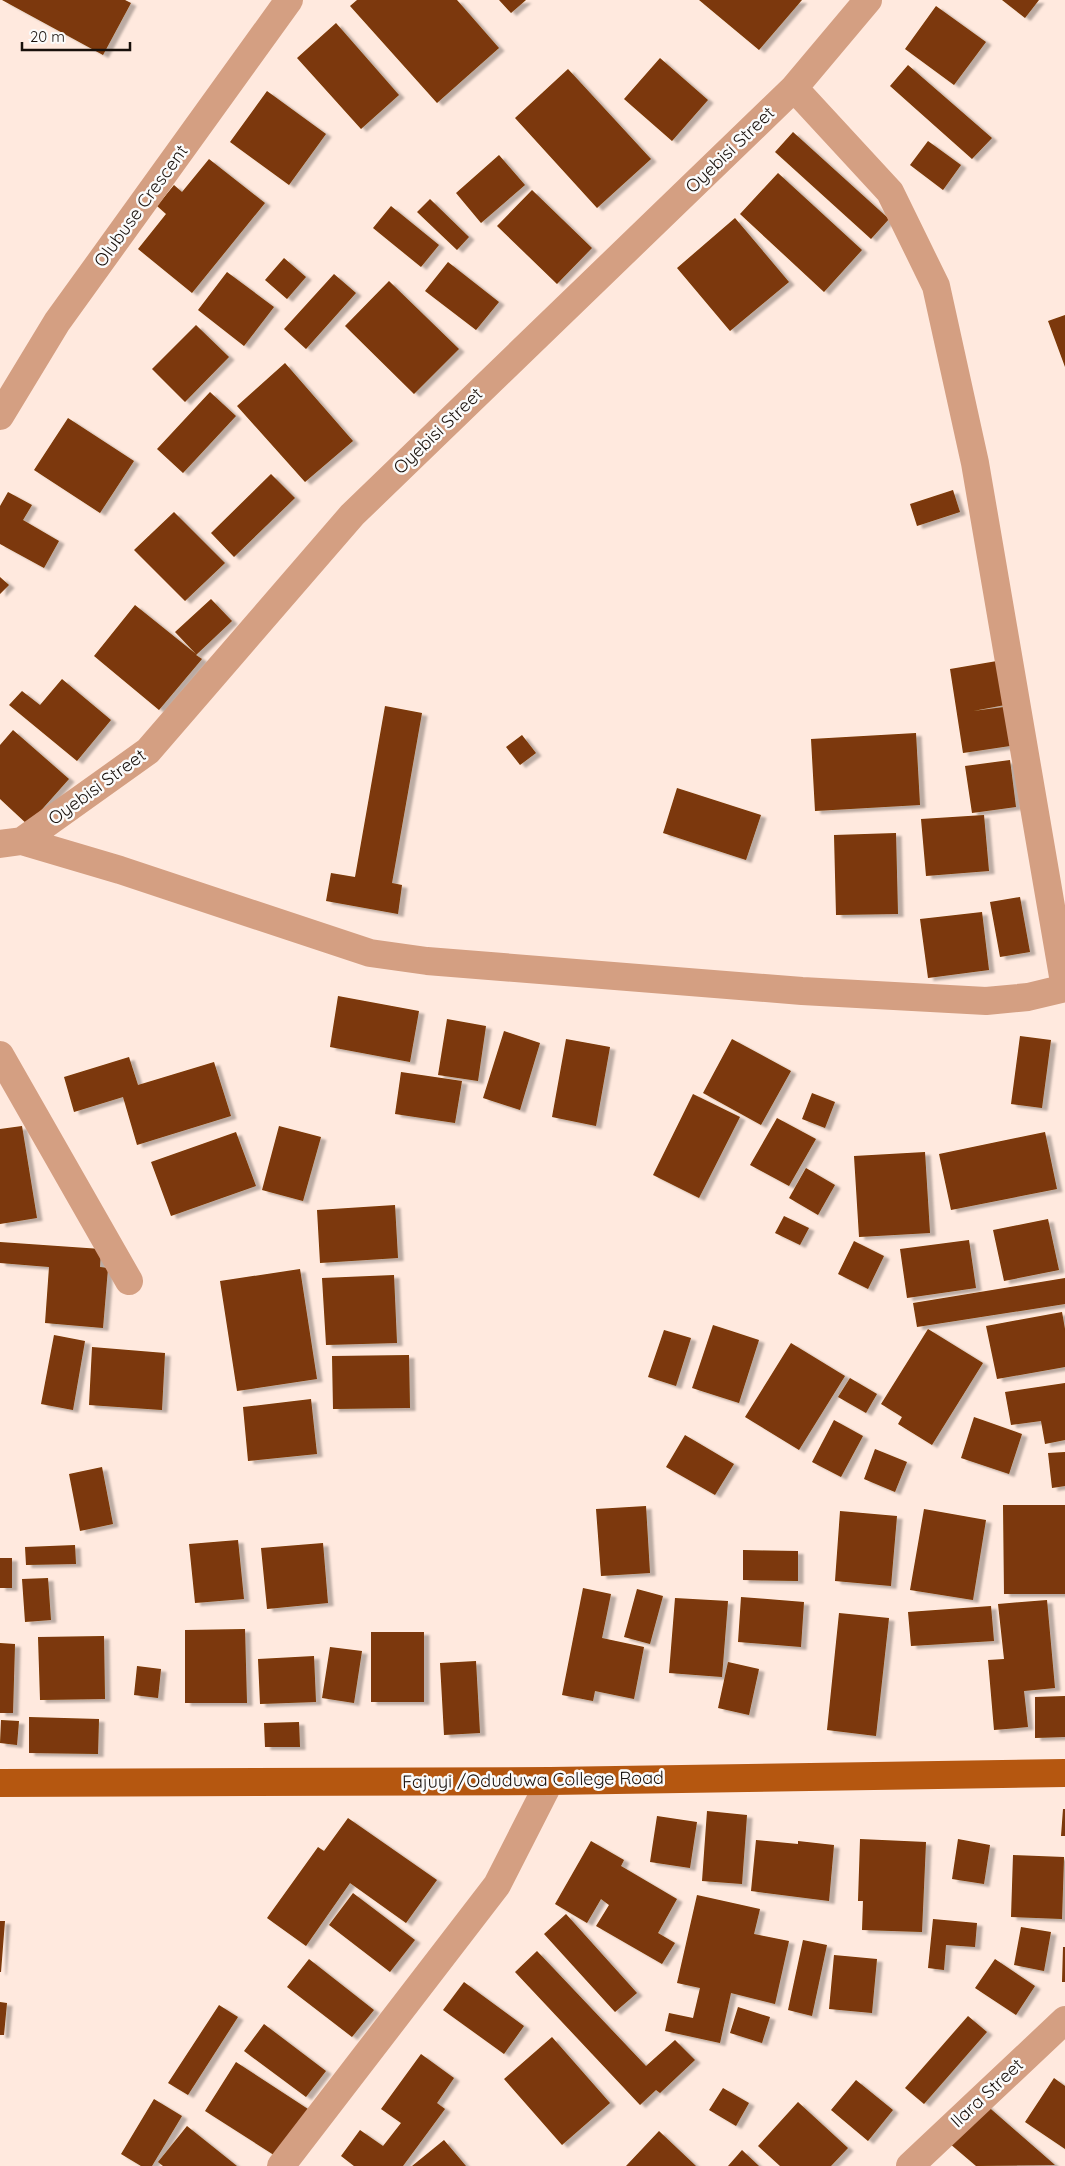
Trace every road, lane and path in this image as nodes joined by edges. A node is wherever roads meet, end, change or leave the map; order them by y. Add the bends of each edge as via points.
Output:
1 (868, 0) edge
2 (280, 3) edge
3 (794, 88) junction
4 (0, 416) edge
5 (11, 842) edge
6 (1065, 988) edge
7 (0, 1055) edge
8 (129, 1281) dead end
9 (1065, 1773) edge
10 (550, 1781) junction
11 (0, 1783) edge
12 (1065, 2020) edge
13 (281, 2166) edge
14 (910, 2166) edge

1 - 3 street, Oyebisi Street
2 - 4 street, Olubuse Crescent via 57,322
3 - 5 street, Oyebisi Street via 352,514 148,751
3 - 6 street via 890,192 936,286 975,463
5 - 6 street via 120,870 380,954 427,961 802,991 986,1001 1028,997
7 - 8 street
9 - 10 main road, Fajuyi /Oduduwa College Road
10 - 11 main road, Fajuyi /Oduduwa College Road
10 - 13 street via 496,1884
12 - 14 street, Ilara Street

